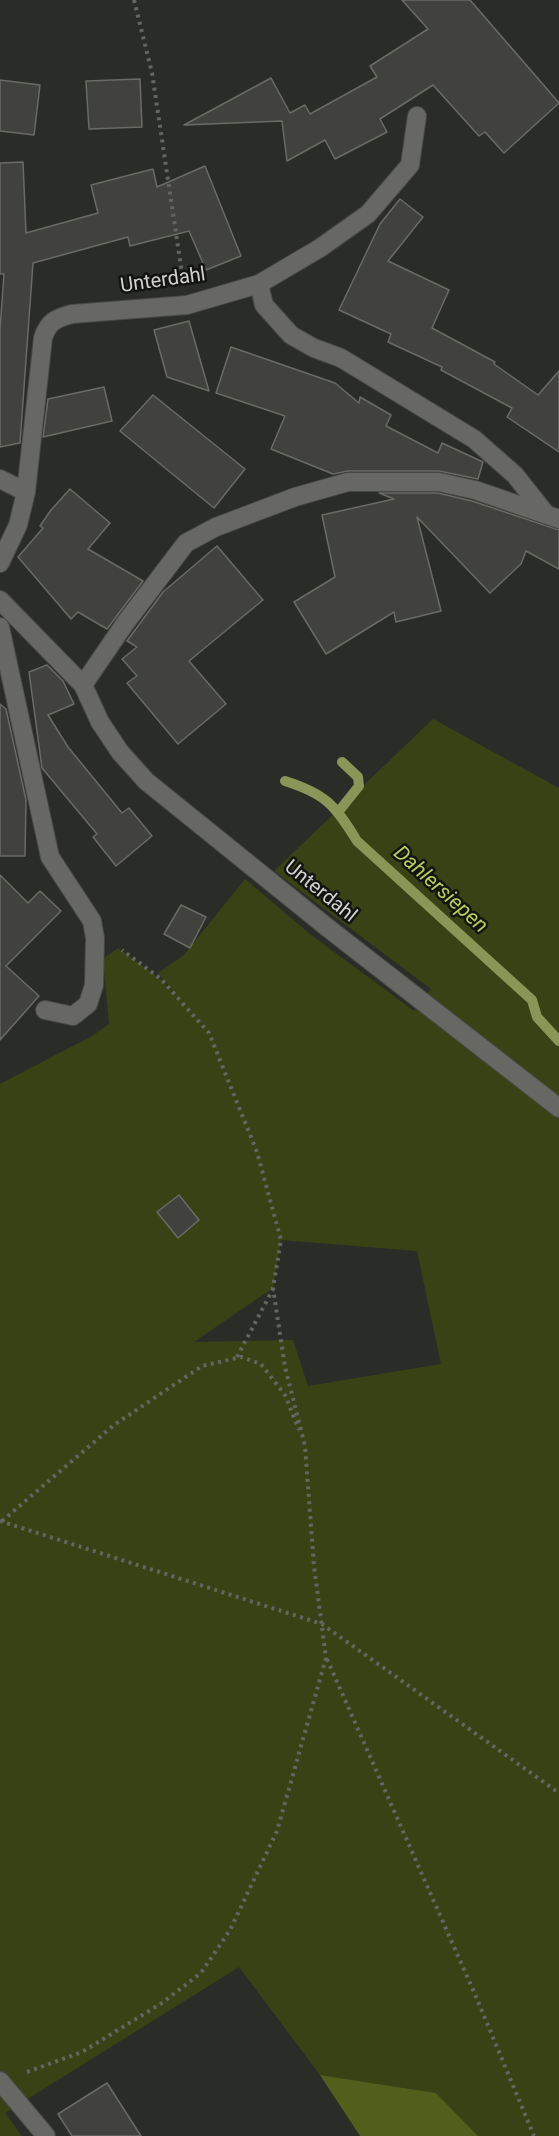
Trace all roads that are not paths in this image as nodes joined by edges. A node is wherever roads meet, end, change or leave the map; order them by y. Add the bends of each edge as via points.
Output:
1 (417, 116) dead end
2 (259, 284) junction
3 (0, 479) edge
4 (26, 492) junction
5 (552, 516) edge
6 (0, 563) edge
7 (0, 600) edge
8 (0, 627) edge
9 (83, 685) junction
10 (45, 1010) dead end
11 (559, 1108) edge
12 (1, 2081) edge
13 (46, 2136) edge

1 - 2 street, Unterdahl via 410,165 368,214
2 - 4 street, Unterdahl via 187,304 72,314 47,325
2 - 5 street via 264,305 291,335 341,358 474,439 515,475
3 - 4 street
4 - 6 street, Unterdahl via 18,525
5 - 9 street via 440,482 348,482 296,496 216,526 186,543
7 - 9 street, Unterdahl
8 - 10 street via 51,857 84,905 94,930 94,985 88,1004 73,1016
9 - 11 street, Unterdahl via 100,722 146,780
12 - 13 street

